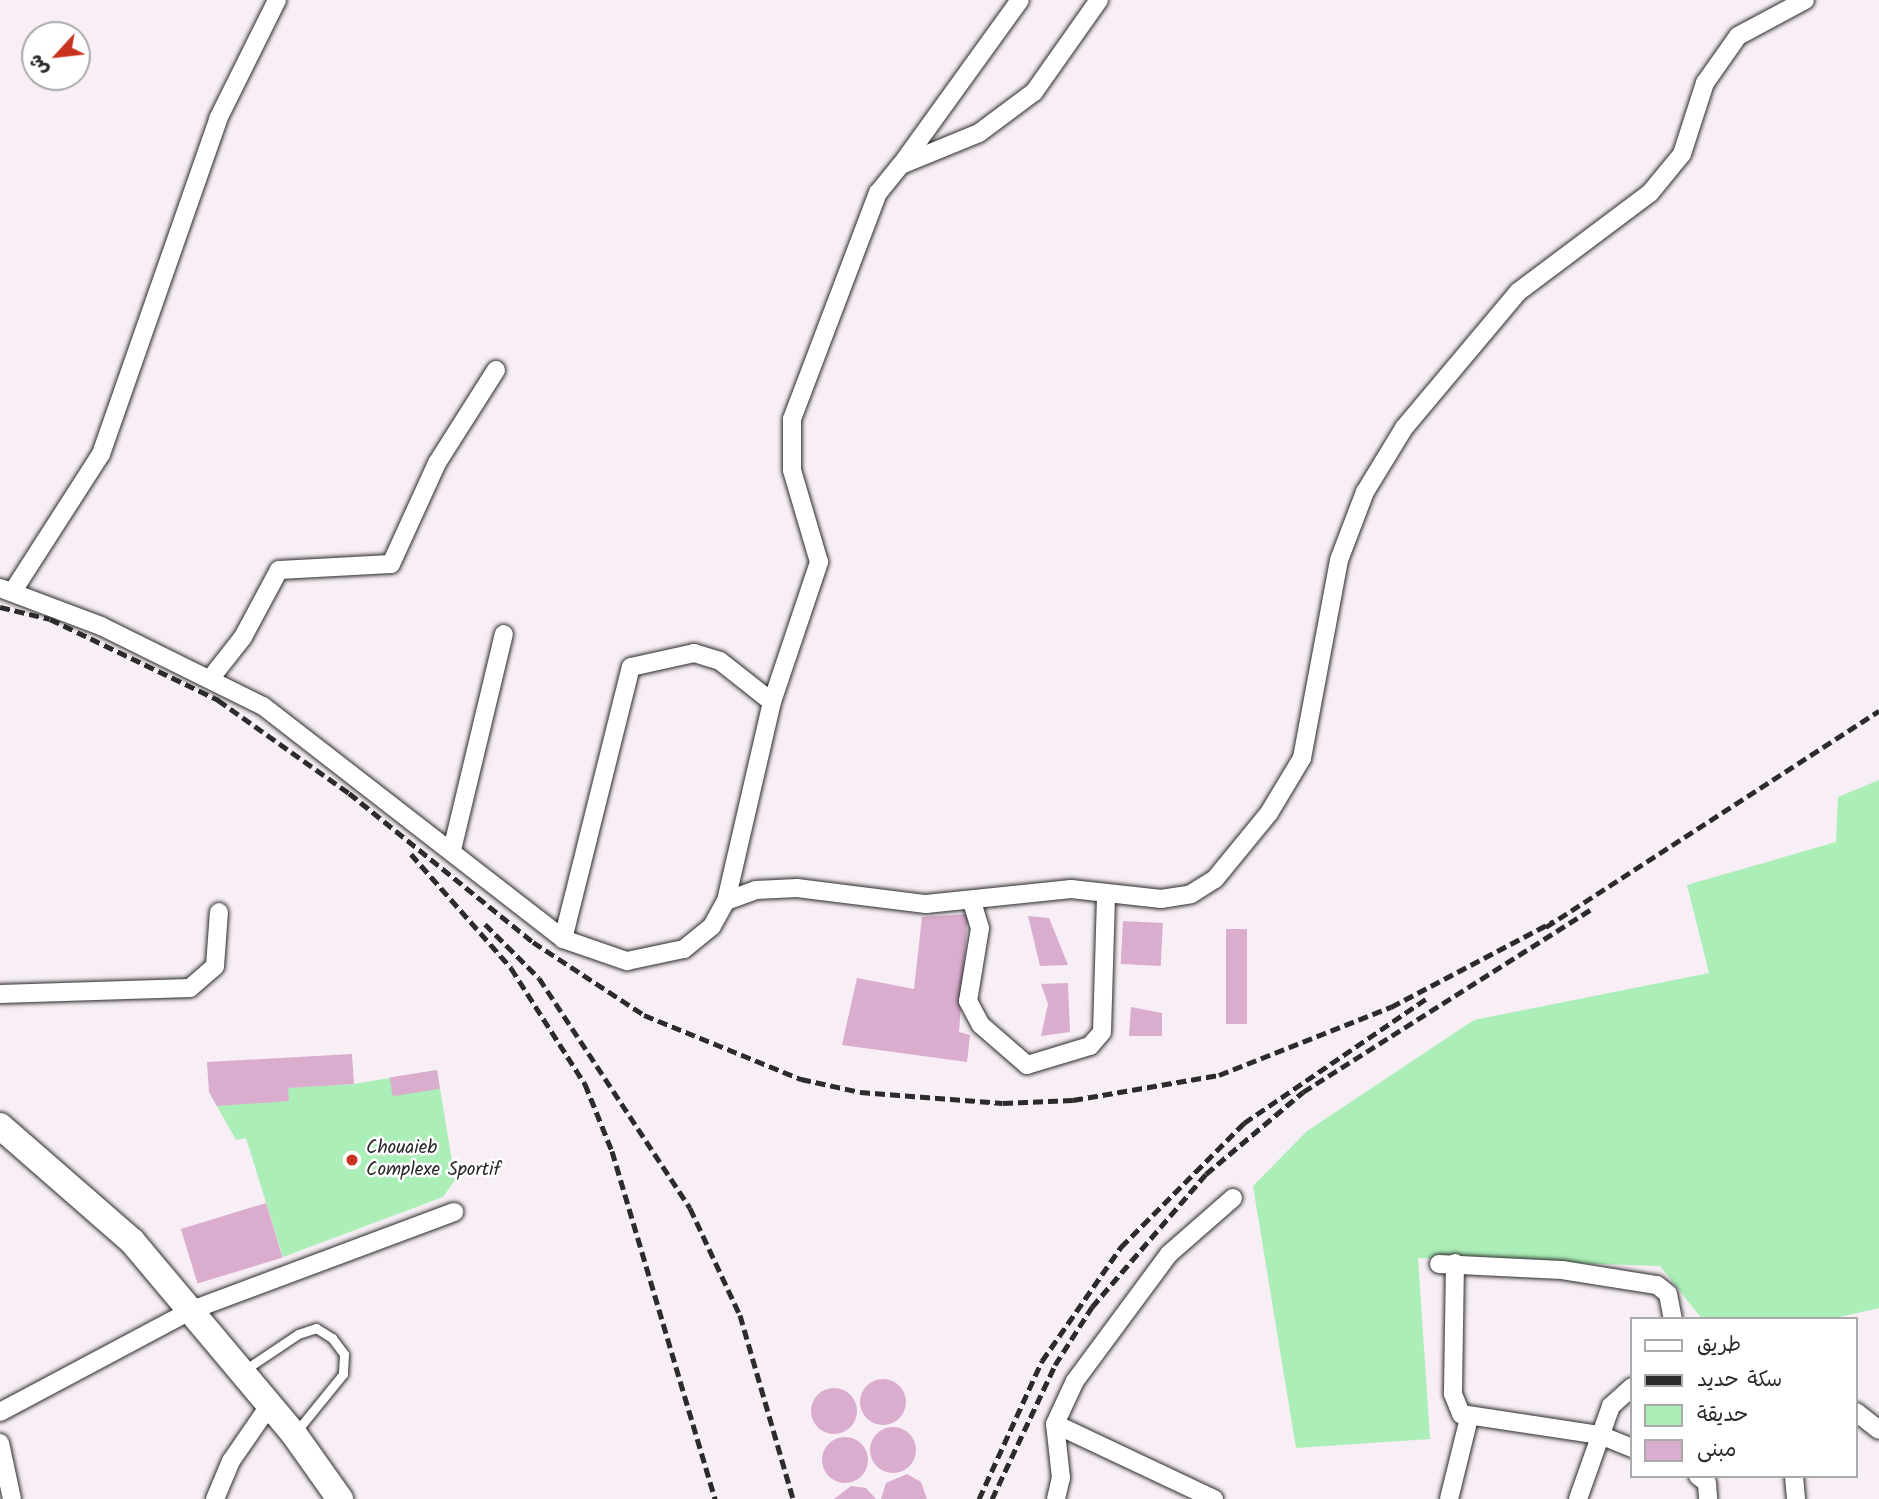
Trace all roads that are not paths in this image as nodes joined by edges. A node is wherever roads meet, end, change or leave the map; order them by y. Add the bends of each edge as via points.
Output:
1 (276, 0) edge
2 (1020, 0) edge
3 (1099, 0) edge
4 (1805, 0) edge
5 (901, 165) junction
6 (496, 370) dead end
7 (6, 589) edge
8 (504, 634) dead end
9 (210, 679) junction
10 (772, 702) junction
11 (452, 850) junction
12 (1106, 895) junction
13 (726, 901) junction
14 (972, 902) junction
15 (219, 912) dead end
16 (563, 939) junction
17 (0, 994) edge
18 (0, 1126) edge
19 (1233, 1199) dead end
20 (454, 1212) dead end
21 (192, 1310) junction
22 (1673, 1317) edge
23 (241, 1372) junction
24 (1630, 1389) edge
25 (269, 1406) junction
26 (0, 1412) edge
27 (1858, 1414) edge
28 (1469, 1418) junction
29 (1055, 1424) junction
30 (1879, 1430) edge
31 (294, 1434) junction
32 (1600, 1435) junction
33 (0, 1443) edge
34 (1630, 1447) edge
35 (1701, 1478) edge
36 (1794, 1478) edge
37 (12, 1499) edge
38 (215, 1499) edge
39 (341, 1499) edge
40 (1056, 1499) edge
41 (1214, 1499) edge
42 (1448, 1499) edge
43 (1578, 1499) edge
44 (1708, 1499) edge
45 (1796, 1499) edge

1 - 7 street via 218,118 101,454
2 - 5 street
3 - 5 street via 1034,92 979,133
4 - 12 street via 1738,36 1704,83 1682,154 1650,193 1518,292 1398,438 1365,492 1339,560 1310,738 1269,813 1215,878 1191,894
5 - 10 street via 878,193 792,419 792,470 819,562
6 - 9 street via 437,463 391,564 279,570
7 - 9 street
8 - 11 street
9 - 11 street via 313,740
10 - 13 street
10 - 16 street via 720,661 694,653 631,667
11 - 16 street
12 - 14 street via 1071,889
12 - 14 street via 1102,1032 1090,1046 1027,1065 981,1025 968,1001 980,928
13 - 14 street via 756,890 797,888 926,904
13 - 16 street via 712,926 684,949 654,959 598,954
15 - 17 street via 215,966 190,988
18 - 21 main road via 68,1179
19 - 29 street via 1169,1254 1074,1381
20 - 21 street
21 - 23 main road
21 - 26 street
22 - 28 street via 1668,1294 1657,1285 1447,1264 1453,1394
23 - 25 main road
23 - 31 lane via 298,1334 316,1328 332,1338 344,1354 343,1374
24 - 32 street via 1611,1406
25 - 31 main road
25 - 38 street via 231,1461
27 - 30 street
28 - 32 street
28 - 42 street
29 - 40 street via 1061,1478
29 - 41 street
31 - 39 main road
32 - 34 street
32 - 43 street
33 - 37 street
35 - 44 street via 1707,1483
36 - 45 street

